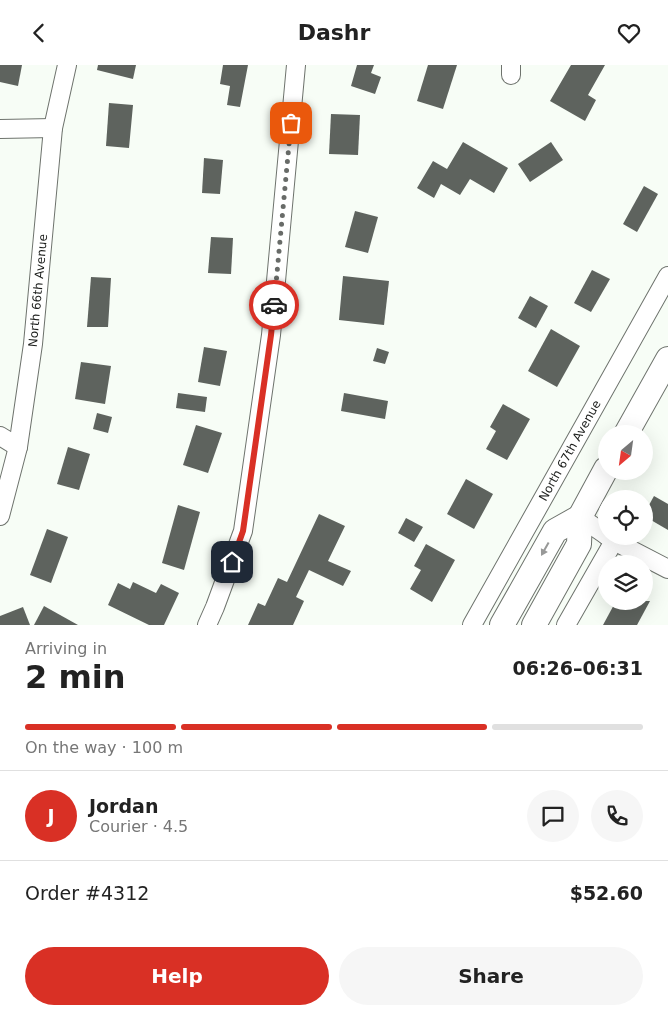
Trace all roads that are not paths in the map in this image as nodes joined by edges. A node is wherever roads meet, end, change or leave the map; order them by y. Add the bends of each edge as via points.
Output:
1 (67, 65) edge
2 (296, 65) edge
3 (53, 128) junction
4 (0, 129) edge
5 (668, 276) edge
6 (667, 361) edge
7 (631, 425) edge
8 (0, 436) edge
9 (18, 447) junction
10 (600, 480) edge
11 (0, 516) edge
12 (580, 517) junction
13 (598, 530) edge
14 (606, 545) edge
15 (622, 545) edge
16 (668, 569) edge
17 (207, 625) edge
18 (472, 625) edge
19 (502, 625) edge
20 (534, 625) edge
21 (566, 625) edge

1 - 3 street, North 66th Avenue
2 - 17 street via 271,335 243,531
3 - 4 street
3 - 9 street, North 66th Avenue via 32,344
5 - 18 street, North 67th Avenue
6 - 7 main road
8 - 9 street
9 - 11 street, North 66th Avenue
10 - 12 main road
12 - 13 street
12 -> 19 main road via 556,531
12 - 20 main road via 579,544
14 - 21 street
15 - 16 street

